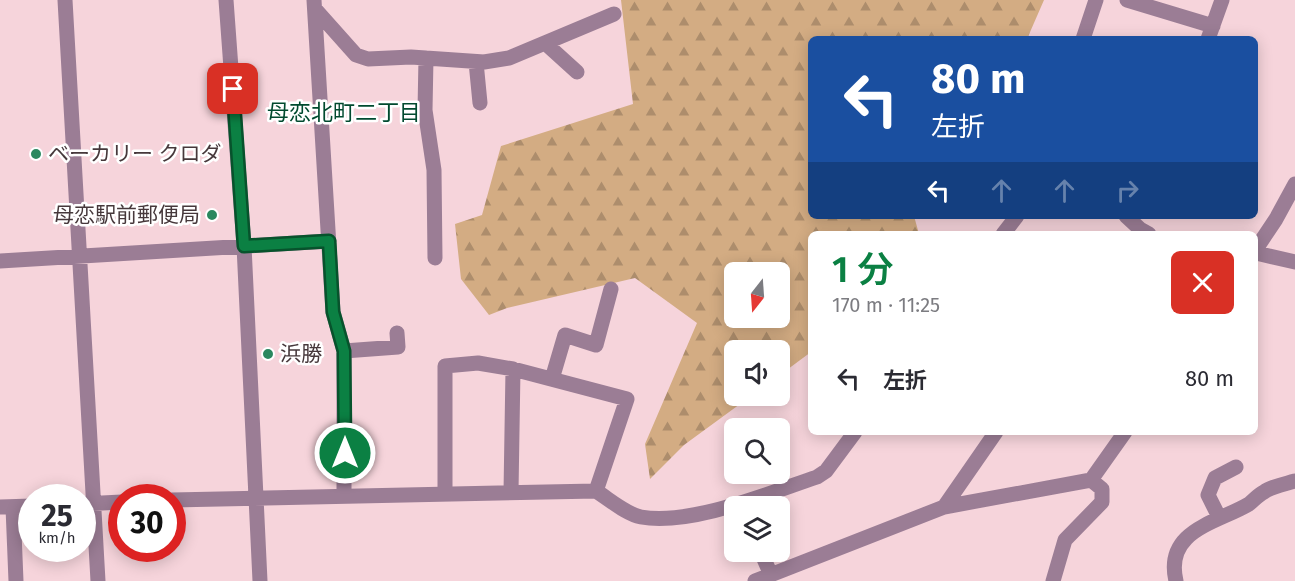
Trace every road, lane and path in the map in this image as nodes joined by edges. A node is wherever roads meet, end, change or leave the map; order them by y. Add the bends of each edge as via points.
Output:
1 (65, 0) edge
2 (226, 0) edge
3 (1096, 0) edge
4 (1127, 0) edge
5 (1222, 0) edge
6 (314, 4) edge
7 (614, 14) dead end
8 (1210, 33) edge
9 (1084, 36) edge
10 (545, 43) junction
11 (426, 58) junction
12 (476, 62) junction
13 (577, 72) dead end
14 (480, 102) dead end
15 (1295, 184) edge
16 (1015, 219) edge
17 (1130, 219) edge
18 (1143, 228) edge
19 (1005, 231) edge
20 (329, 241) junction
21 (244, 246) junction
22 (1258, 248) edge
23 (1258, 252) edge
24 (78, 257) junction
25 (435, 258) dead end
26 (0, 261) edge
27 (1295, 262) edge
28 (612, 289) dead end
29 (397, 333) dead end
30 (344, 351) junction
31 (513, 369) junction
32 (552, 379) junction
33 (853, 435) edge
34 (994, 435) edge
35 (1123, 435) edge
36 (1236, 467) dead end
37 (1091, 480) junction
38 (1295, 481) edge
39 (87, 484) edge
40 (596, 491) junction
41 (511, 492) junction
42 (445, 494) junction
43 (344, 496) junction
44 (766, 496) edge
45 (254, 497) junction
46 (186, 499) edge
47 (6, 507) edge
48 (944, 507) junction
49 (724, 509) edge
50 (1219, 517) junction
51 (96, 562) edge
52 (765, 562) edge
53 (771, 575) junction
54 (16, 581) edge
55 (98, 581) edge
56 (260, 581) edge
57 (755, 581) edge
58 (1053, 581) edge
59 (1176, 581) edge

1 - 24 street
2 - 21 street
3 - 9 street
4 - 8 street
5 - 8 street
6 - 11 street via 356,55 368,59
6 - 20 street
7 - 10 street
10 - 12 street via 509,58
10 - 13 street
11 - 12 street
11 - 25 street via 425,110 434,170
12 - 14 street
15 - 22 street
16 - 19 street
17 - 18 street
20 - 21 street
20 - 30 street via 333,312
21 - 24 street
21 - 45 street
23 - 27 street
24 - 26 street
24 - 39 street
28 - 32 street via 596,345 565,334
29 - 30 street via 398,348
30 - 43 street
31 - 32 street
31 - 41 street
31 - 42 street via 478,363 445,366
32 - 40 street via 627,399
33 - 44 street via 826,471
34 - 48 street
35 - 37 street
36 - 50 street via 1215,478 1208,495
37 - 48 street
37 - 58 street via 1102,489 1102,502 1065,540
38 - 50 street via 1265,490 1249,504
40 - 41 street
40 - 49 street via 639,517 669,518
41 - 42 street
42 - 43 street
43 - 45 street
45 - 46 street
45 - 56 street
47 - 54 street
48 - 53 street
50 - 59 street via 1180,544 1173,570
51 - 55 street
52 - 53 street
53 - 57 street

